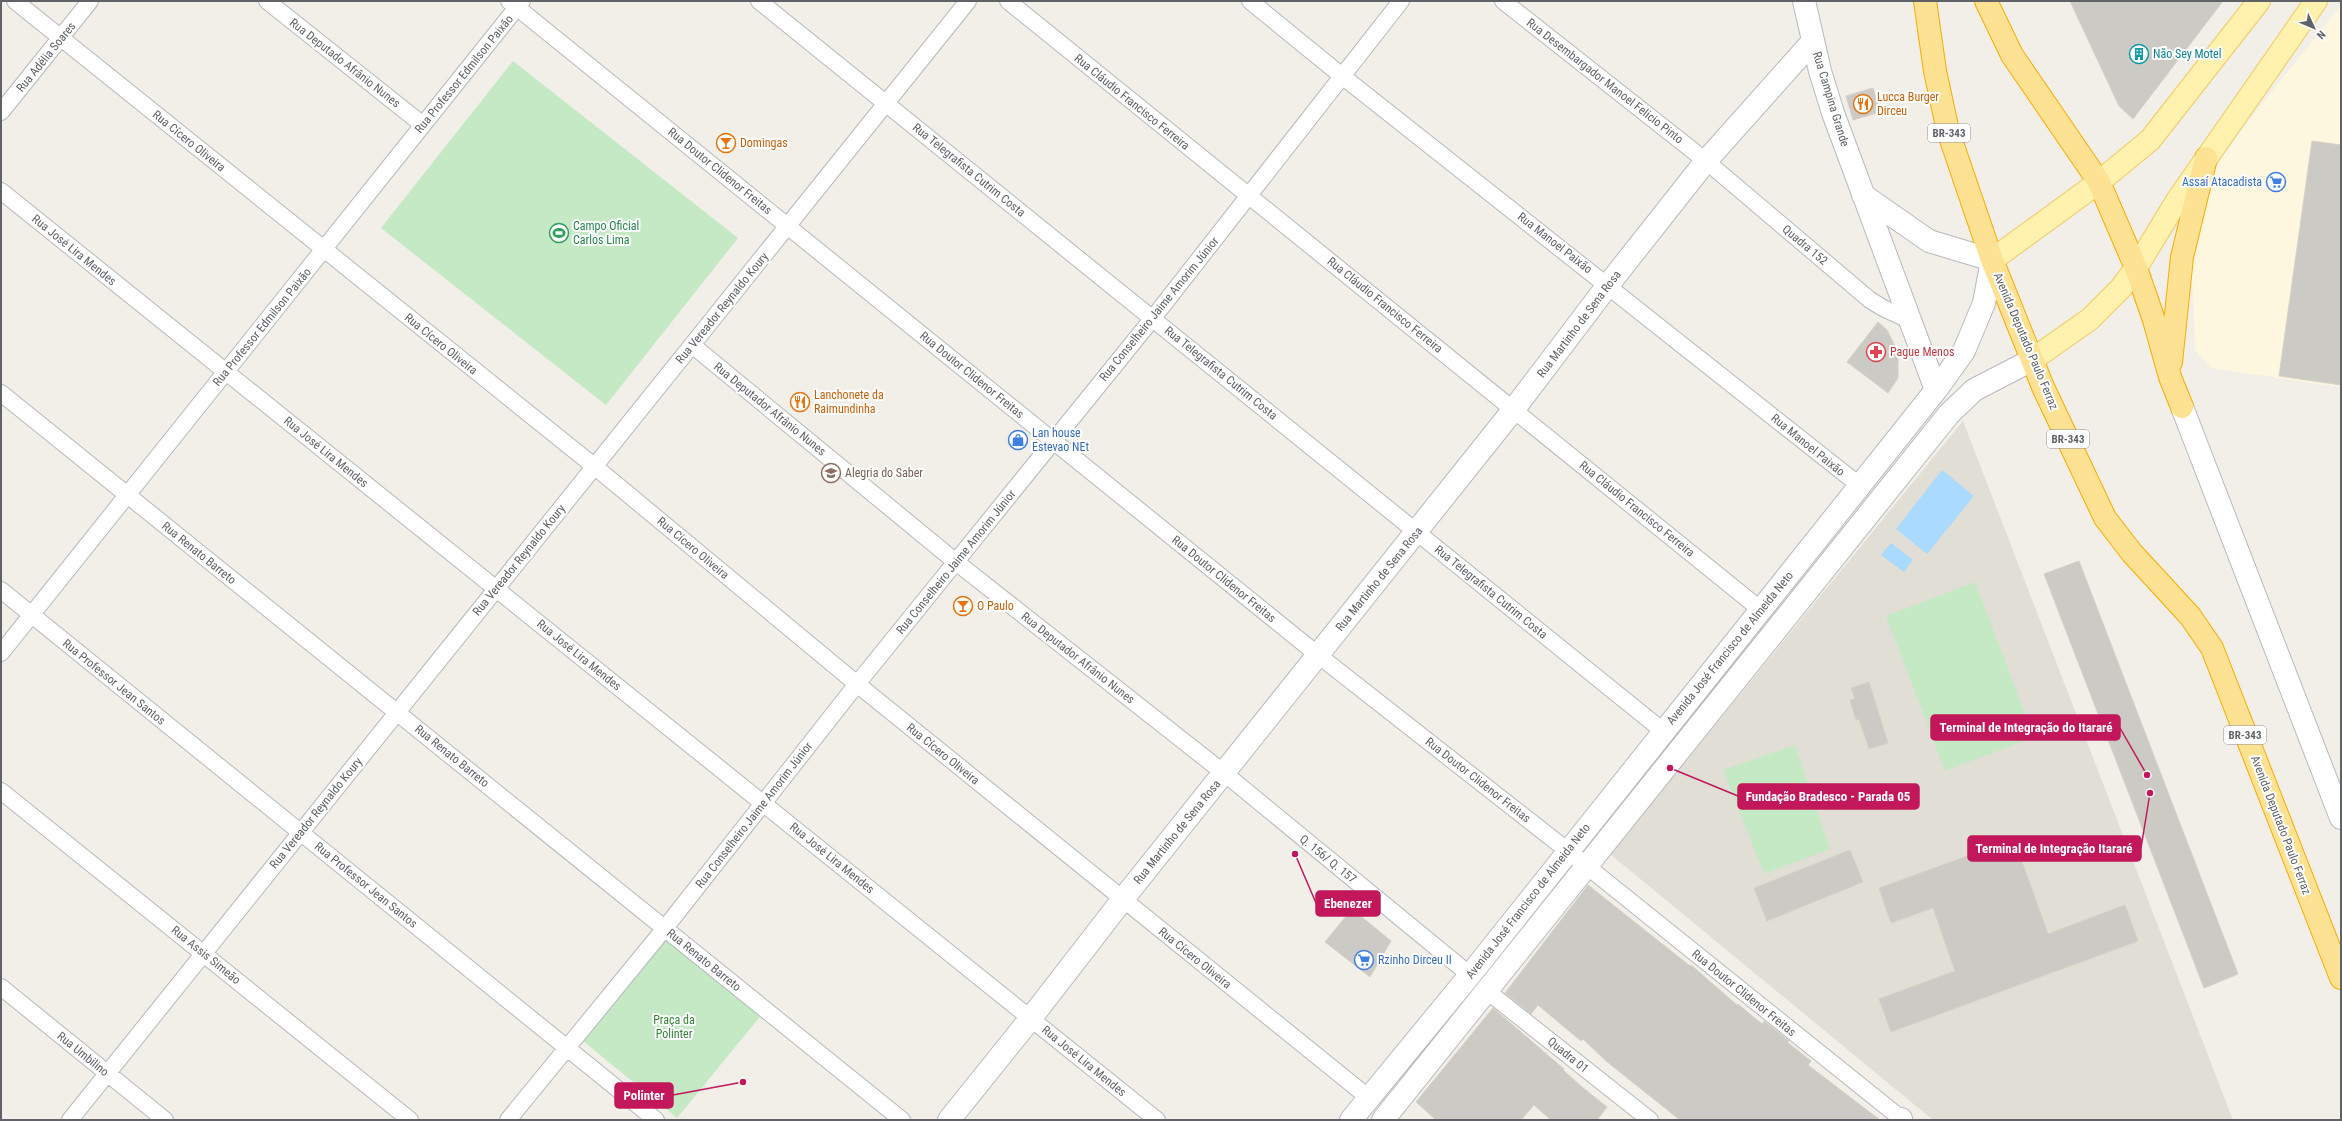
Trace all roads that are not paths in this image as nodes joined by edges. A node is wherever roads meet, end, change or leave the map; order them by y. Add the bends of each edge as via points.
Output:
1 (15, 1) edge
2 (90, 1) edge
3 (267, 1) edge
4 (759, 1) edge
5 (968, 1) edge
6 (1008, 1) edge
7 (1250, 1) edge
8 (1401, 1) edge
9 (1503, 1) edge
10 (1804, 1) edge
11 (1925, 1) edge
12 (1986, 1) edge
13 (2260, 1) edge
14 (2316, 1) edge
15 (516, 3) edge
16 (61, 38) junction
17 (1813, 40) junction
18 (1342, 76) junction
19 (886, 103) junction
20 (1, 112) edge
21 (423, 125) junction
22 (2206, 158) junction
23 (1706, 161) junction
24 (2099, 182) junction
25 (1, 191) edge
26 (1863, 195) junction
27 (1248, 196) junction
28 (787, 226) junction
29 (324, 249) junction
30 (1992, 260) junction
31 (2136, 268) junction
32 (1608, 285) junction
33 (1153, 318) junction
34 (1909, 320) junction
35 (692, 345) junction
36 (2032, 360) junction
37 (226, 372) junction
38 (2170, 377) junction
39 (1936, 390) junction
40 (1, 393) edge
41 (2182, 407) joint
42 (1514, 409) junction
43 (1053, 441) junction
44 (594, 466) junction
45 (1859, 485) junction
46 (127, 495) junction
47 (1417, 532) junction
48 (956, 562) junction
49 (496, 589) junction
50 (1, 590) edge
51 (1761, 610) junction
52 (31, 615) junction
53 (1, 653) edge
54 (1318, 654) junction
55 (856, 684) junction
56 (397, 712) junction
57 (1663, 731) junction
58 (1224, 773) junction
59 (1, 791) edge
60 (764, 804) junction
61 (2341, 818) edge
62 (300, 832) junction
63 (1568, 851) junction
64 (1586, 865) junction
65 (1122, 899) junction
66 (665, 928) junction
67 (204, 953) junction
68 (1470, 975) junction
69 (2341, 978) edge
70 (1, 987) edge
71 (1487, 990) junction
72 (1031, 1018) junction
73 (566, 1047) junction
74 (107, 1073) junction
75 (1369, 1098) junction
76 (1391, 1117) edge
77 (70, 1120) edge
78 (165, 1120) edge
79 (410, 1120) edge
80 (508, 1120) edge
81 (656, 1120) edge
82 (902, 1120) edge
83 (949, 1120) edge
84 (1157, 1120) edge
85 (1351, 1120) edge
86 (1650, 1120) edge
87 (1902, 1120) edge

1 - 16 street, Rua Cícero Oliveira
2 - 16 street, Rua Adélia Soares
3 - 21 street, Rua Deputado Afrânio Nunes
4 - 19 street, Rua Telegrafista Cutrim Costa
5 - 19 street, Rua Vereador Reynaldo Koury
6 - 27 street, Rua Cláudio Francisco Ferreira
7 - 18 street, Rua Manoel Paixão
8 - 18 street, Rua Conselheiro Jaime Amorim Júnior
9 - 23 street, Rua Desembargador Manoel Felicio Pinto
10 - 17 main road, Rua Campina Grande
11 - 30 highway, Avenida Deputado Paulo Ferraz / BR-343 via 1935,71 1948,131
12 - 24 highway via 2012,55
13 - 24 main road via 2161,129
14 - 22 main road, Avenida José Francisco de Almeida Neto
15 - 21 street, Rua Professor Edmilson Paixão
15 - 28 street, Rua Doutor Clidenor Freitas
16 - 20 street, Rua Adélia Soares
16 - 29 street, Rua Cícero Oliveira
17 - 23 main road, Rua Martinho de Sena Rosa
17 - 26 main road, Rua Campina Grande via 1833,113
18 - 27 street, Rua Conselheiro Jaime Amorim Júnior
18 - 32 street, Rua Manoel Paixão
19 - 28 street, Rua Vereador Reynaldo Koury
19 - 33 street, Rua Telegrafista Cutrim Costa
21 - 29 street, Rua Professor Edmilson Paixão
22 - 31 main road, Avenida José Francisco de Almeida Neto
22 - 38 highway via 2182,258
23 - 32 main road, Rua Martinho de Sena Rosa
23 - 34 street, Quadra 152 via 1870,300
24 - 30 main road
24 - 31 highway
25 - 37 street, Rua José Lira Mendes
26 - 30 main road via 1929,241
26 - 34 main road, Rua Campina Grande
27 - 33 street, Rua Conselheiro Jaime Amorim Júnior
27 - 42 street, Rua Cláudio Francisco Ferreira
28 - 35 street, Rua Vereador Reynaldo Koury
28 - 43 street, Rua Doutor Clidenor Freitas
29 - 37 street, Rua Professor Edmilson Paixão
29 - 44 street, Rua Cícero Oliveira
30 - 36 highway, Avenida Deputado Paulo Ferraz / BR-343
30 - 39 main road, Avenida José Francisco de Almeida Neto via 1984,303 1964,351
31 - 36 main road, Avenida José Francisco de Almeida Neto via 2121,288 2090,319
31 - 38 highway
32 - 42 main road, Rua Martinho de Sena Rosa
32 - 45 street, Rua Manoel Paixão
33 - 43 street, Rua Conselheiro Jaime Amorim Júnior
33 - 47 street, Rua Telegrafista Cutrim Costa
34 - 39 main road, Rua Campina Grande
35 - 44 street, Rua Vereador Reynaldo Koury
35 - 48 street, Rua Deputador Afrânio Nunes
36 - 64 main road, Avenida José Francisco de Almeida Neto via 1974,390 1949,414
36 - 69 highway, Avenida Deputado Paulo Ferraz / BR-343 via 2106,518 2132,553 2190,616 2212,648
37 - 46 street, Rua Professor Edmilson Paixão
37 - 49 street, Rua José Lira Mendes
38 - 41 highway
39 - 45 main road, Avenida José Francisco de Almeida Neto
40 - 46 street, Rua Renato Barreto
41 - 61 main road
42 - 47 main road, Rua Martinho de Sena Rosa
42 - 51 street, Rua Cláudio Francisco Ferreira
43 - 48 street, Rua Conselheiro Jaime Amorim Júnior
43 - 54 street, Rua Doutor Clidenor Freitas
44 - 49 street, Rua Vereador Reynaldo Koury
44 - 55 street, Rua Cícero Oliveira
45 - 51 main road, Avenida José Francisco de Almeida Neto
46 - 52 street, Rua Professor Edmilson Paixão
46 - 56 street, Rua Renato Barreto
47 - 54 main road, Rua Martinho de Sena Rosa
47 - 57 street, Rua Telegrafista Cutrim Costa
48 - 55 street, Rua Conselheiro Jaime Amorim Júnior
48 - 58 street, Rua Deputador Afrânio Nunes
49 - 56 street, Rua Vereador Reynaldo Koury
49 - 60 street, Rua José Lira Mendes
50 - 52 street, Rua Professor Jean Santos
51 - 57 main road, Avenida José Francisco de Almeida Neto
52 - 53 street, Rua Professor Edmilson Paixão
52 - 62 street, Rua Professor Jean Santos
54 - 58 main road, Rua Martinho de Sena Rosa
54 - 63 street, Rua Doutor Clidenor Freitas
55 - 60 street, Rua Conselheiro Jaime Amorim Júnior
55 - 65 street, Rua Cícero Oliveira
56 - 62 street, Rua Vereador Reynaldo Koury
56 - 66 street, Rua Renato Barreto
57 - 63 main road, Avenida José Francisco de Almeida Neto
58 - 65 main road, Rua Martinho de Sena Rosa
58 - 68 street, Q. 156/ Q. 157
59 - 67 street, Rua Assis Simeão
60 - 66 street, Rua Conselheiro Jaime Amorim Júnior
60 - 72 street, Rua José Lira Mendes
62 - 67 street, Rua Vereador Reynaldo Koury
62 - 73 street, Rua Professor Jean Santos
63 - 64 street, Rua Doutor Clidenor Freitas
63 - 68 main road, Avenida José Francisco de Almeida Neto
64 - 71 main road, Avenida José Francisco de Almeida Neto
64 - 87 street, Rua Doutor Clidenor Freitas
65 - 72 main road, Rua Martinho de Sena Rosa
65 - 75 street, Rua Cícero Oliveira
66 - 73 street, Rua Conselheiro Jaime Amorim Júnior
66 - 82 street, Rua Renato Barreto
67 - 74 street, Rua Vereador Reynaldo Koury
67 - 79 street, Rua Assis Simeão
68 - 75 main road, Avenida José Francisco de Almeida Neto
70 - 74 street, Rua Umbilino
71 - 76 main road, Avenida José Francisco de Almeida Neto
71 - 86 street, Quadra 01
72 - 83 main road, Rua Martinho de Sena Rosa
72 - 84 street, Rua José Lira Mendes
73 - 80 street, Rua Conselheiro Jaime Amorim Júnior
73 - 81 street, Rua Professor Jean Santos
74 - 77 street, Rua Vereador Reynaldo Koury
74 - 78 street, Rua Umbilino
75 - 85 main road, Avenida José Francisco de Almeida Neto

